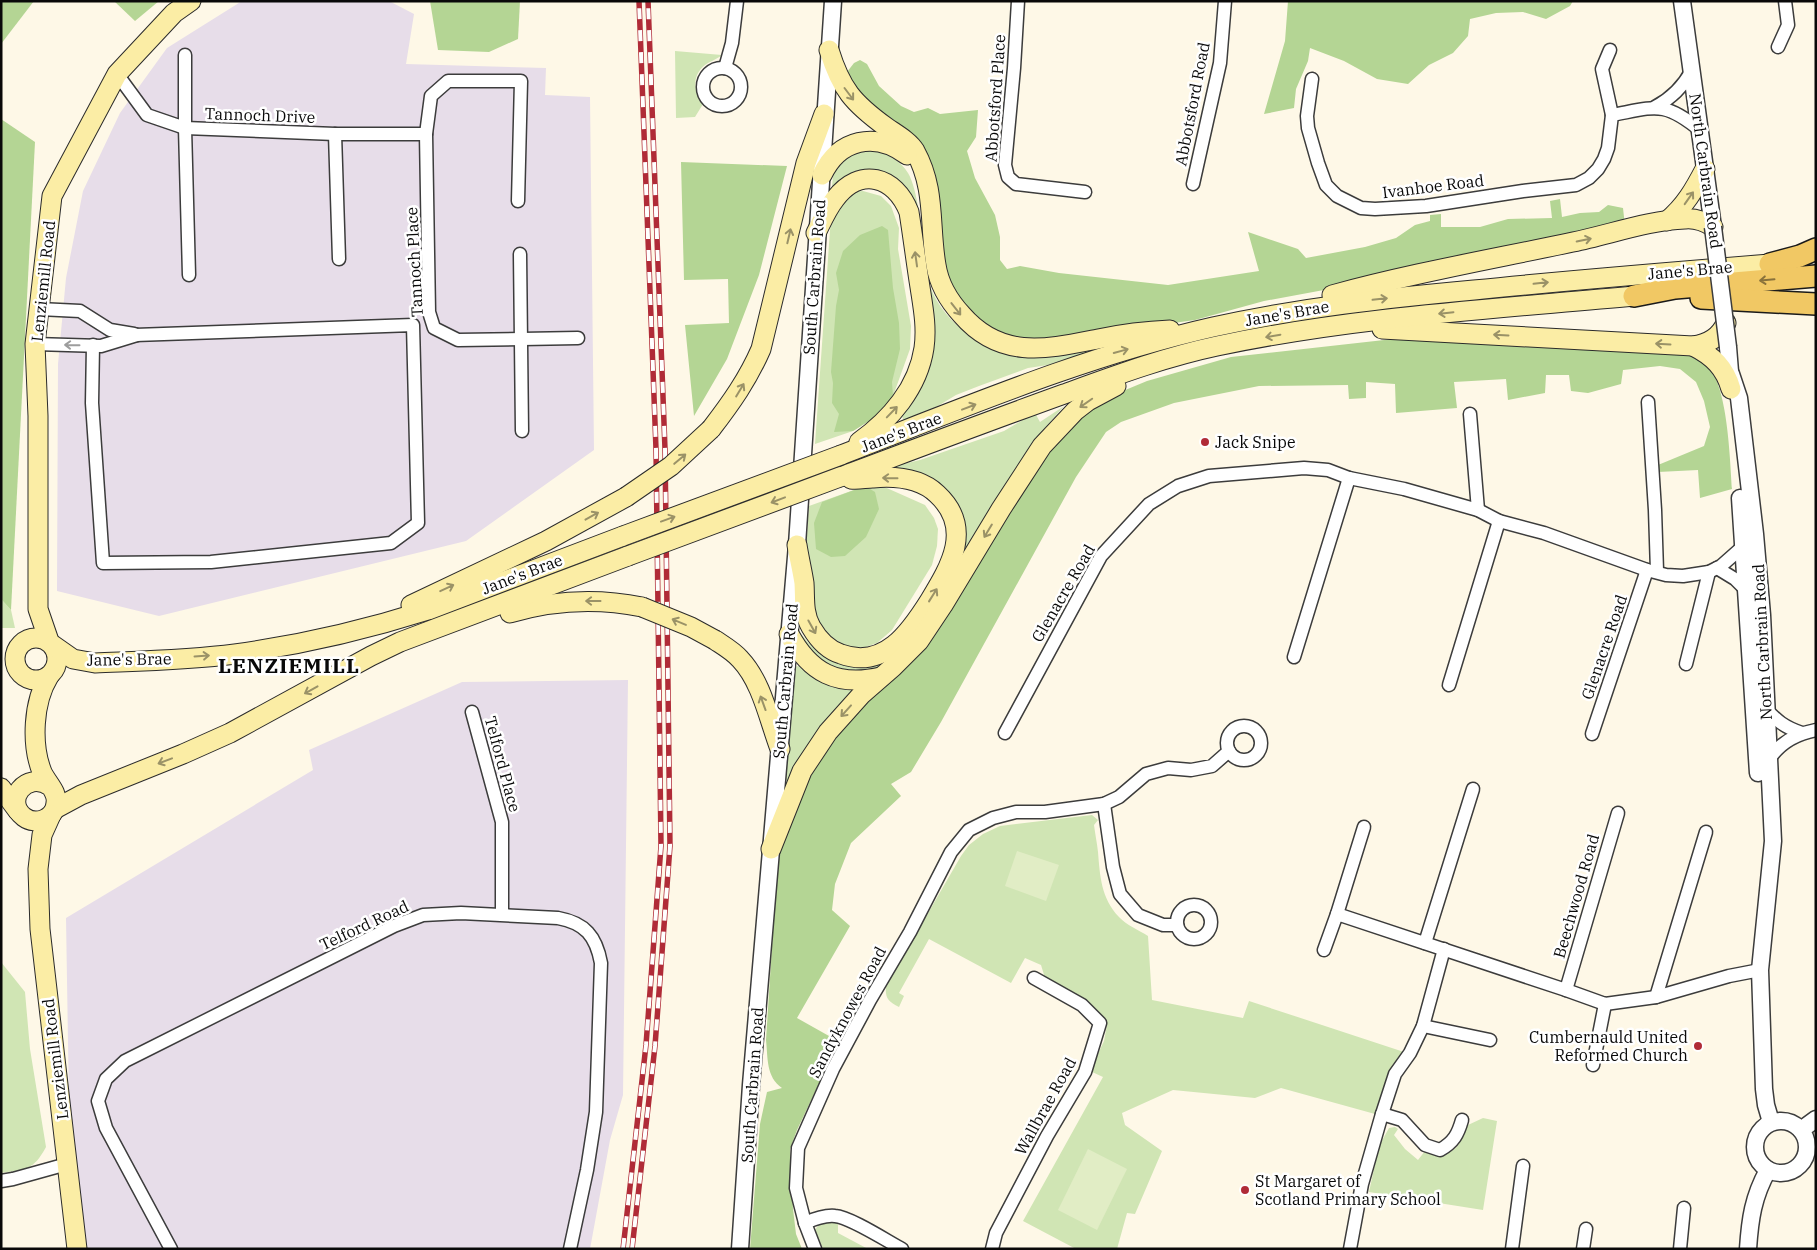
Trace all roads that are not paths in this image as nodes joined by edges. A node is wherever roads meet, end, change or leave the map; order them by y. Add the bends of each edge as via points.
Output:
1 (191, 1) edge
2 (737, 1) edge
3 (833, 1) edge
4 (1018, 1) edge
5 (1225, 1) edge
6 (1682, 1) edge
7 (1786, 1) edge
8 (1778, 47) dead end
9 (829, 50) junction
10 (1610, 50) dead end
11 (185, 55) dead end
12 (725, 68) dead end
13 (1692, 70) junction
14 (117, 74) junction
15 (1312, 79) dead end
16 (1654, 107) junction
17 (824, 114) junction
18 (1612, 115) junction
19 (185, 128) junction
20 (1701, 131) junction
21 (334, 134) junction
22 (426, 134) junction
23 (918, 161) junction
24 (1705, 169) junction
25 (822, 175) junction
26 (1193, 184) dead end
27 (1085, 192) dead end
28 (518, 201) dead end
29 (1667, 221) junction
30 (1713, 227) junction
31 (816, 233) junction
32 (1816, 249) edge
33 (520, 254) dead end
34 (339, 259) dead end
35 (1816, 263) edge
36 (1770, 264) junction
37 (190, 275) dead end
38 (1816, 276) edge
39 (1634, 296) junction
40 (1816, 304) edge
41 (39, 309) junction
42 (1293, 310) junction
43 (1726, 323) joint
44 (1321, 327) junction
45 (1211, 328) junction
46 (135, 335) junction
47 (578, 338) dead end
48 (520, 340) junction
49 (35, 344) junction
50 (94, 345) junction
51 (1711, 345) junction
52 (1176, 357) junction
53 (1731, 380) junction
54 (1648, 402) dead end
55 (1470, 414) dead end
56 (522, 431) dead end
57 (841, 455) junction
58 (840, 477) junction
59 (1349, 478) junction
60 (1478, 510) junction
61 (1500, 521) junction
62 (1755, 534) junction
63 (797, 545) junction
64 (1744, 547) junction
65 (1713, 570) junction
66 (1652, 571) junction
67 (1747, 592) junction
68 (1761, 606) junction
69 (38, 609) junction
70 (338, 634) junction
71 (789, 634) junction
72 (23, 642) junction
73 (400, 642) junction
74 (51, 643) junction
75 (1, 647) edge
76 (1294, 657) dead end
77 (1686, 664) dead end
78 (23, 676) junction
79 (49, 676) junction
80 (881, 677) junction
81 (1449, 685) dead end
82 (1754, 696) junction
83 (1766, 710) junction
84 (36, 711) junction
85 (472, 712) dead end
86 (1816, 730) edge
87 (1005, 733) dead end
88 (1802, 733) junction
89 (1592, 734) dead end
90 (780, 749) junction
91 (36, 751) junction
92 (1229, 751) dead end
93 (1768, 759) junction
94 (1758, 780) junction
95 (23, 786) junction
96 (50, 786) junction
97 (1, 788) edge
98 (1473, 790) dead end
99 (1104, 804) junction
100 (53, 812) junction
101 (20, 813) junction
102 (1618, 813) dead end
103 (1364, 827) dead end
104 (1706, 832) dead end
105 (771, 849) junction
106 (38, 869) junction
107 (502, 914) junction
108 (1337, 914) junction
109 (1766, 915) junction
110 (1177, 924) dead end
111 (1425, 943) junction
112 (1444, 949) junction
113 (1324, 950) dead end
114 (1760, 970) junction
115 (1034, 978) dead end
116 (1566, 990) junction
117 (1656, 997) junction
118 (1604, 1004) junction
119 (1423, 1026) junction
120 (1490, 1040) dead end
121 (1593, 1065) dead end
122 (1382, 1114) junction
123 (1816, 1119) edge
124 (1462, 1120) dead end
125 (1771, 1122) junction
126 (1802, 1130) junction
127 (67, 1164) junction
128 (1523, 1166) dead end
129 (1768, 1170) junction
130 (1, 1180) edge
131 (1684, 1208) dead end
132 (805, 1223) junction
133 (1586, 1229) dead end
134 (77, 1249) edge
135 (171, 1249) edge
136 (570, 1249) edge
137 (740, 1249) edge
138 (815, 1249) edge
139 (902, 1249) edge
140 (992, 1249) edge
141 (1350, 1249) edge
142 (1512, 1249) edge
143 (1582, 1249) edge
144 (1680, 1249) edge
145 (1748, 1249) edge

1 - 14 main road, Lenziemill Road via 174,13
2 - 12 street
3 - 9 street, South Carbrain Road
4 - 27 street, Abbotsford Place via 1005,165 1008,176 1016,184
5 - 26 street, Abbotsford Road via 1220,63
6 - 13 street, North Carbrain Road
7 - 8 street via 1788,25
9 - 17 street, South Carbrain Road
9 -> 23 main road via 846,91 865,112 908,143
10 - 18 street, Ivanhoe Road via 1602,69
11 - 19 street, Tannoch Drive
13 - 16 street via 1675,94
13 - 20 street, North Carbrain Road
14 - 19 street, Tannoch Drive via 147,115
14 - 41 main road, Lenziemill Road via 52,196
15 - 18 street, Ivanhoe Road via 1308,128 1326,185 1337,196 1361,208 1426,206 1576,185 1590,178 1604,160
16 - 18 street
16 - 20 street via 1677,114
17 - 25 street, South Carbrain Road
70 -> 17 main road, bridge via 408,606 546,541 626,497 671,466 711,429 750,374 761,349 806,163
19 - 21 street, Tannoch Drive
19 - 37 street, Tannoch Drive
20 - 24 street, North Carbrain Road
21 - 22 street, Tannoch Drive
21 - 34 street, Tannoch Drive
22 - 28 street via 431,96 448,81 521,81
22 - 48 street, Tannoch Place via 429,312 434,328 458,340
23 - 25 main road via 892,145 864,141 833,157
23 -> 45 main road via 928,181 940,282 961,314 990,339 1005,345 1056,348 1148,331
29 -> 24 main road via 1689,199
24 - 30 street, North Carbrain Road
25 - 31 street, South Carbrain Road
29 - 30 main road via 1696,219
42 -> 29 main road via 1362,287
30 - 43 street, North Carbrain Road, bridge
57 -> 31 main road via 878,426 908,392 919,369 925,324 909,212 898,191 879,179 855,181 835,198
31 - 63 street, South Carbrain Road
32 - 36 main road
33 - 48 street
35 - 36 main road
42 -> 36 main road, Jane's Brae via 1513,286
38 -> 39 main road via 1675,288
39 - 40 main road
39 -> 44 main road, Jane's Brae
41 - 46 street via 80,311 110,330
41 - 49 main road, Lenziemill Road
42 - 45 main road, Jane's Brae
43 - 51 main road
51 -> 44 main road
44 -> 52 main road, Jane's Brae via 1216,346
57 -> 45 main road, Jane's Brae via 1102,356
46 - 50 street via 101,346
46 - 50 street via 414,325 418,523 391,544 211,562 103,563 92,403
47 - 48 street, Tannoch Place
48 - 56 street
50 -> 49 street
49 - 69 main road, Lenziemill Road
51 - 53 street, North Carbrain Road
51 - 53 main road via 1706,352
52 - 58 main road, Jane's Brae via 995,418
52 -> 80 main road via 1088,401 1058,427 1029,465 919,641
53 - 62 street, North Carbrain Road via 1739,398
53 - 64 street, North Carbrain Road
54 - 66 street, Glenacre Road via 1655,510
55 - 60 street
70 -> 57 main road, Jane's Brae, bridge via 428,610
63 -> 58 main road via 807,620 818,637 836,652 859,658 884,653 919,617 952,561 957,535 952,513 938,494 912,480
58 -> 73 main road, Jane's Brae, bridge
59 - 60 street, Glenacre Road via 1404,489
59 - 76 street
59 - 87 street, Glenacre Road via 1328,470 1304,468 1209,476 1178,486 1149,504 1101,556
60 - 61 street, Glenacre Road
61 - 66 street, Glenacre Road via 1544,532
61 - 81 street
62 - 64 street, Glenacre Road
62 - 68 street, North Carbrain Road
63 - 71 street, South Carbrain Road
64 - 65 street, Glenacre Road
64 - 67 street, North Carbrain Road
65 - 66 street, Glenacre Road via 1683,576
65 - 67 street via 1735,579
65 - 77 street
66 - 89 street, Glenacre Road
67 - 68 street
67 - 82 street, North Carbrain Road
68 - 83 street, North Carbrain Road
69 - 72 main road, Lenziemill Road via 31,631
69 - 74 main road, Lenziemill Road
74 -> 70 main road, Jane's Brae via 73,659 95,663 233,654
71 - 80 main road via 802,655 820,672 842,679
71 - 90 street, South Carbrain Road
72 - 74 main road via 37,637
72 - 75 main road
72 - 78 main road via 17,650 16,664
90 -> 73 main road, bridge via 759,691 742,660 691,627 642,608 600,601 545,604
73 -> 100 main road, Jane's Brae via 230,733 81,794
74 - 79 main road via 58,658
78 - 79 main road via 36,680
78 - 84 main road
79 - 84 main road via 42,686
80 -> 105 main road via 849,708 815,750 799,778
82 - 83 street
82 - 94 street, North Carbrain Road
83 - 88 street via 1786,728
83 - 93 street, North Carbrain Road
84 - 91 main road
85 - 107 street, Telford Place via 502,822
86 - 88 street
88 - 93 street via 1778,746
90 - 105 street, South Carbrain Road
91 - 95 main road
91 - 96 main road
92 - 99 street via 1212,766 1191,770 1168,768 1146,774 1119,797
93 - 94 street
93 - 109 street, North Carbrain Road via 1773,841
94 - 109 street, North Carbrain Road
95 - 96 main road via 34,781
95 - 101 main road via 16,798
96 - 100 main road via 56,797
97 - 101 main road
98 - 111 street
99 - 110 street via 1120,894 1138,915 1163,925
99 - 132 street, Sandyknowes Road via 1045,812 1016,812 993,818 969,830 951,852 833,1069 798,1148 796,1188
100 - 101 main road via 40,821 33,821
100 - 106 main road, Lenziemill Road via 42,835
101 - 106 main road, Lenziemill Road
102 - 116 street, Beechwood Road
103 - 108 street
104 - 117 street
105 - 137 street, South Carbrain Road
106 - 127 main road, Lenziemill Road via 40,929
107 - 135 street, Telford Road via 424,915 394,926 126,1061 106,1079 98,1101 106,1128
107 - 136 street, Telford Road via 572,920 591,936 598,947 601,963 596,1112
108 - 111 street
108 - 113 street
109 - 114 street, North Carbrain Road
111 - 112 street
112 - 116 street
112 - 119 street
114 - 117 street
114 - 125 street, North Carbrain Road via 1764,1089
115 - 140 street, Wallbrae Road via 1082,1005 1100,1023 1085,1072 1042,1144 996,1232
116 - 118 street
117 - 118 street
118 - 121 street
119 - 120 street
119 - 122 street via 1395,1074
122 - 124 street via 1402,1120 1425,1145 1440,1150 1457,1136
122 - 141 street via 1362,1184
123 - 126 street
125 - 126 street via 1788,1121
125 - 129 street via 1758,1133 1754,1149
126 - 129 street via 1807,1147 1802,1163 1790,1172
127 - 130 street
127 - 134 main road, Lenziemill Road
128 - 142 street
129 - 145 street via 1754,1200
131 - 144 street
132 - 138 street, Sandyknowes Road
132 - 139 street via 836,1216 858,1224
133 - 143 street

